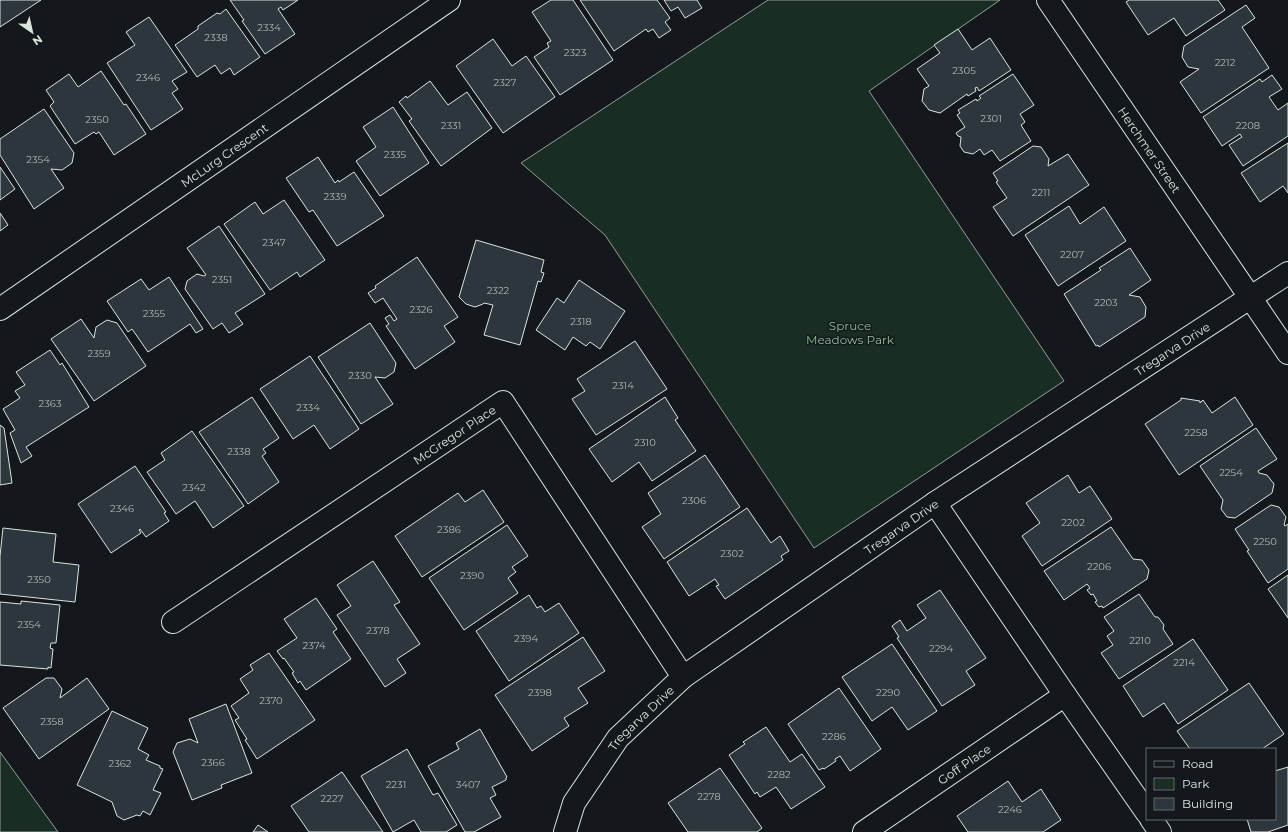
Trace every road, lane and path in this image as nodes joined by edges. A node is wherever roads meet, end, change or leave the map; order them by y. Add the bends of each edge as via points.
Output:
1 (449, 0) edge
2 (1048, 0) edge
3 (1288, 273) edge
4 (1252, 298) junction
5 (0, 309) edge
6 (1288, 353) edge
7 (935, 503) junction
8 (173, 622) dead end
9 (683, 677) junction
10 (1065, 695) junction
11 (1146, 812) edge
12 (1152, 820) edge
13 (565, 832) edge
14 (864, 832) edge
15 (1160, 832) edge

1 - 5 street, McLurg Crescent
2 - 4 street, Herchmer Street
3 - 4 street, Tregarva Drive
4 - 6 street, Herchmer Street
4 - 7 street, Tregarva Drive
7 - 9 street, Tregarva Drive
7 - 10 street
8 - 9 street, McGregor Place via 503,402
9 - 13 street, Tregarva Drive via 618,738 574,803
10 - 11 street
10 - 14 street, Goff Place
12 - 15 street

